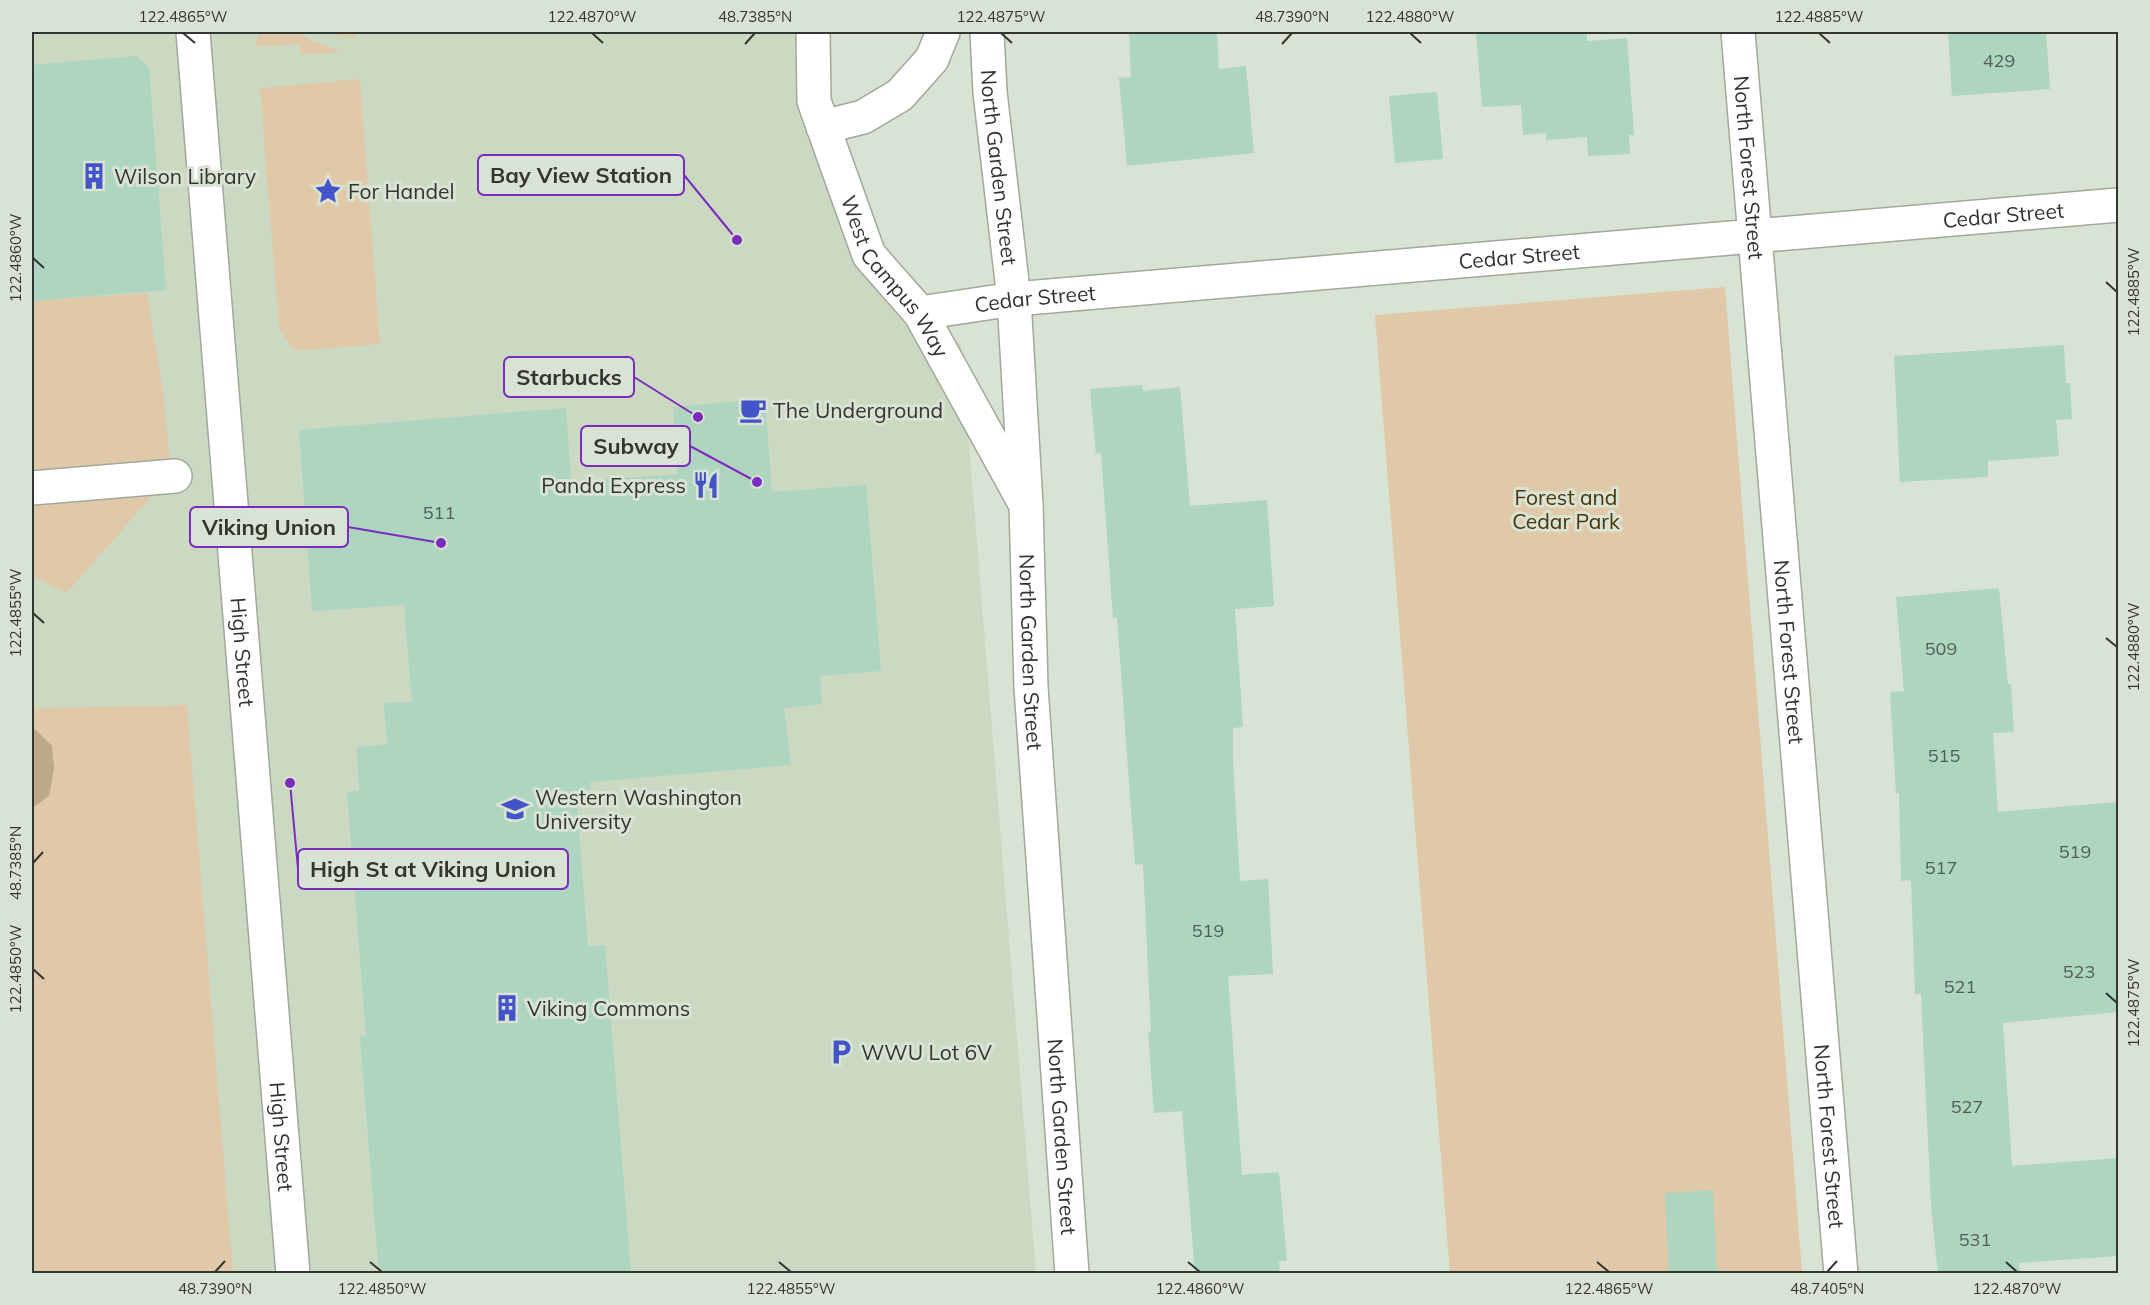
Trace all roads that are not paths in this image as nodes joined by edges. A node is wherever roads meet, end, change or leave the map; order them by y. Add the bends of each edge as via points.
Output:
1 (193, 32) edge
2 (813, 32) edge
3 (943, 32) edge
4 (987, 32) edge
5 (1738, 32) edge
6 (823, 127) junction
7 (2118, 205) edge
8 (1754, 236) junction
9 (1014, 299) junction
10 (920, 313) junction
11 (175, 476) dead end
12 (32, 488) edge
13 (1026, 505) junction
14 (293, 1274) edge
15 (1072, 1274) edge
16 (1841, 1274) edge

1 - 14 street, High Street
2 - 6 street, West Campus Way via 814,101
3 - 6 street via 932,59 900,95 862,117
4 - 9 street, North Garden Street via 990,92
5 - 8 street, North Forest Street
6 - 10 street, West Campus Way via 869,255
7 - 8 street, Cedar Street
8 - 9 street, Cedar Street
8 - 16 street, North Forest Street
9 - 10 street, Cedar Street
9 - 13 street, North Garden Street
10 - 13 street, West Campus Way
11 - 12 street
13 - 15 street, North Garden Street via 1031,687

